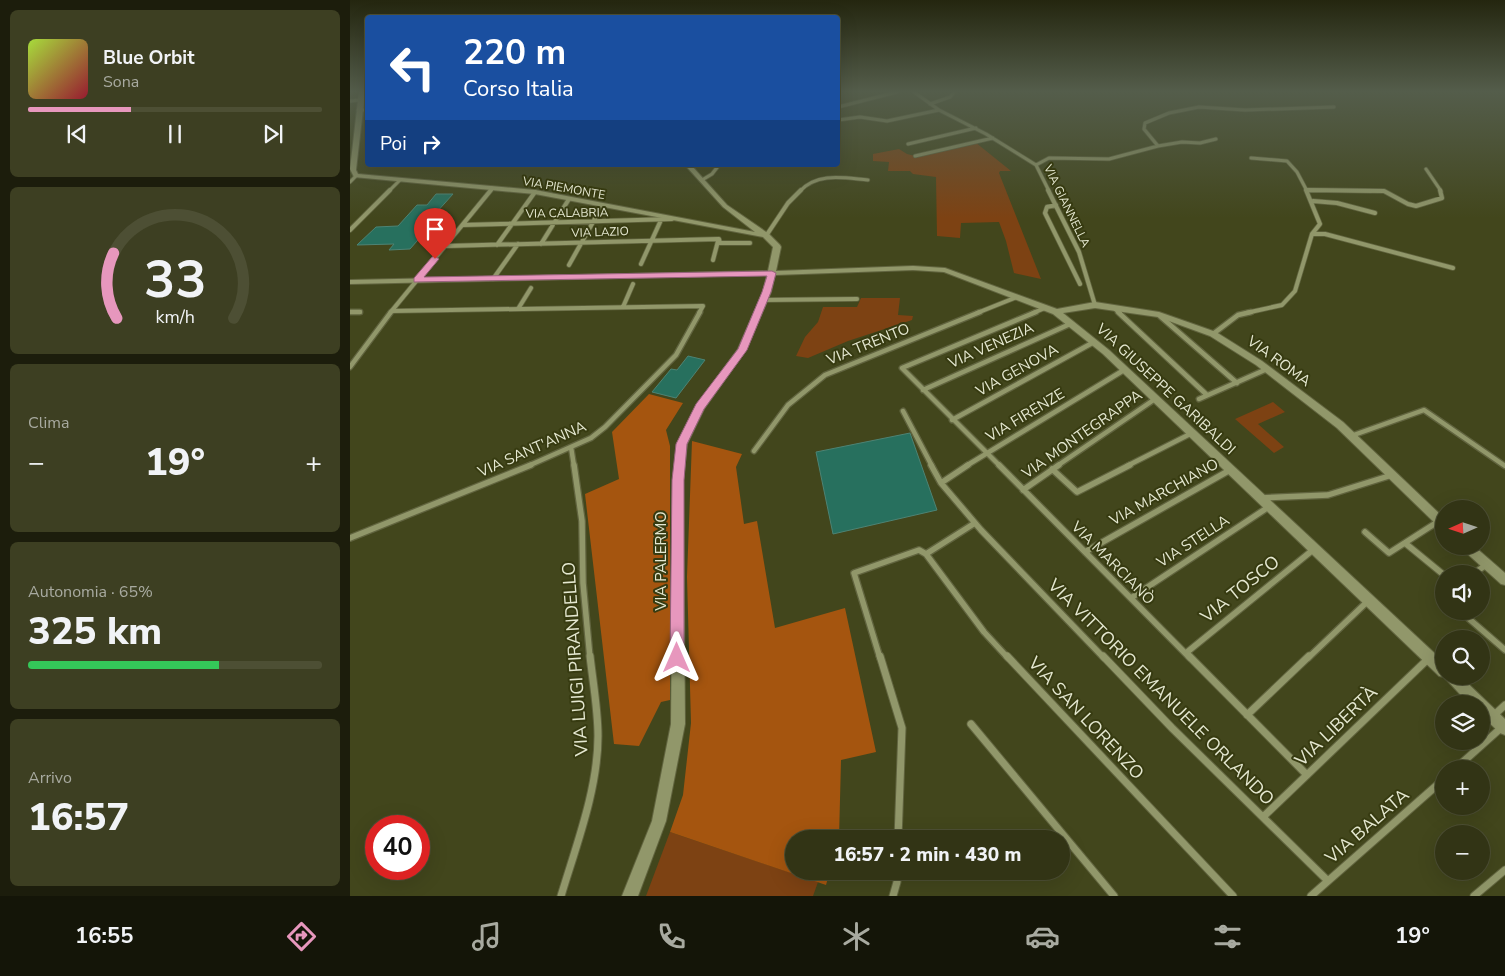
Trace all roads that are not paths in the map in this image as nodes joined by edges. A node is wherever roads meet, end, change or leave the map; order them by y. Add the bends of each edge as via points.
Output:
1 (355, 134) edge
2 (951, 134) edge
3 (986, 134) edge
4 (1149, 134) edge
5 (993, 138) junction
6 (1216, 139) dead end
7 (908, 144) dead end
8 (1158, 146) junction
9 (352, 154) edge
10 (915, 156) dead end
11 (1251, 158) dead end
12 (1036, 165) junction
13 (690, 167) edge
14 (717, 167) edge
15 (1426, 169) dead end
16 (356, 176) junction
17 (400, 180) junction
18 (702, 180) junction
19 (868, 180) dead end
20 (350, 182) edge
21 (492, 188) junction
22 (1306, 190) junction
23 (535, 192) junction
24 (569, 199) junction
25 (1312, 201) junction
26 (1056, 205) junction
27 (602, 206) junction
28 (1375, 213) dead end
29 (672, 219) junction
30 (661, 220) junction
31 (593, 222) junction
32 (554, 223) junction
33 (512, 224) junction
34 (462, 225) junction
35 (350, 230) edge
36 (1312, 234) junction
37 (766, 236) junction
38 (652, 240) junction
39 (581, 242) junction
40 (718, 242) junction
41 (750, 243) dead end
42 (518, 244) junction
43 (540, 244) junction
44 (497, 245) junction
45 (446, 246) junction
46 (713, 260) dead end
47 (641, 264) dead end
48 (569, 265) dead end
49 (1453, 268) dead end
50 (772, 273) junction
51 (494, 279) junction
52 (418, 280) junction
53 (350, 282) edge
54 (633, 284) dead end
55 (1080, 284) dead end
56 (531, 288) dead end
57 (1017, 296) junction
58 (857, 299) dead end
59 (763, 300) junction
60 (1095, 306) junction
61 (623, 307) junction
62 (1045, 308) junction
63 (1114, 308) junction
64 (518, 309) junction
65 (392, 311) junction
66 (350, 312) edge
67 (360, 312) dead end
68 (1056, 312) junction
69 (1159, 315) junction
70 (1070, 324) junction
71 (1213, 334) junction
72 (1094, 342) junction
73 (350, 367) edge
74 (1267, 369) junction
75 (1124, 370) junction
76 (1237, 382) junction
77 (923, 390) junction
78 (1207, 395) junction
79 (1155, 398) junction
80 (1198, 399) dead end
81 (903, 411) dead end
82 (952, 420) junction
83 (1192, 433) junction
84 (1351, 436) junction
85 (572, 447) junction
86 (754, 451) dead end
87 (986, 453) junction
88 (1505, 466) edge
89 (1052, 469) junction
90 (1230, 470) junction
91 (1392, 475) junction
92 (941, 483) junction
93 (1022, 490) junction
94 (1260, 498) junction
95 (1270, 506) junction
96 (1435, 516) edge
97 (975, 523) junction
98 (1435, 526) edge
99 (1365, 532) dead end
100 (350, 538) edge
101 (1405, 543) junction
102 (1314, 548) junction
103 (1085, 552) junction
104 (926, 554) junction
105 (1476, 555) edge
106 (1487, 565) edge
107 (1435, 568) edge
108 (1490, 568) edge
109 (1505, 580) edge
110 (1130, 598) junction
111 (1369, 600) junction
112 (1470, 620) edge
113 (1505, 650) edge
114 (1186, 653) junction
115 (1430, 657) junction
116 (1435, 662) edge
117 (1459, 685) edge
118 (1470, 695) edge
119 (1505, 705) edge
120 (1490, 714) edge
121 (1247, 715) junction
122 (971, 724) dead end
123 (1500, 724) edge
124 (1464, 760) edge
125 (1307, 775) junction
126 (1435, 787) edge
127 (1263, 816) junction
128 (898, 830) edge
129 (1505, 870) edge
130 (897, 880) edge
131 (1328, 881) junction
132 (561, 896) edge
133 (630, 896) edge
134 (892, 896) edge
135 (1114, 896) edge
136 (1233, 896) edge
137 (1311, 896) edge
138 (1474, 896) edge

1 - 9 street
2 - 7 street
3 - 5 street, VIA GIANNELLA
4 - 8 street
5 - 10 street
5 - 12 street, VIA GIANNELLA
6 - 8 street
8 - 12 street via 1109,159 1049,158
9 - 16 street
11 - 22 street via 1287,162
12 - 26 street, VIA GIANNELLA
13 - 18 street
14 - 18 street
15 - 22 street via 1442,192 1442,198 1418,206 1409,205 1391,192
16 - 17 street, VIA PIEMONTE
16 - 20 street
17 - 21 street, VIA PIEMONTE
17 - 35 street
18 - 37 street via 725,206
19 - 37 street via 811,180
21 - 23 street, VIA PIEMONTE
21 - 34 street
22 - 25 street
23 - 24 street, VIA PIEMONTE
23 - 33 street
24 - 27 street, VIA PIEMONTE
24 - 32 street
25 - 28 street via 1348,205
25 - 36 street via 1320,224
26 - 55 street via 1047,207 1045,213
26 - 60 street, VIA GIANNELLA via 1079,252
27 - 29 street, VIA PIEMONTE
27 - 31 street
29 - 30 street, VIA CALABRIA
29 - 37 street, VIA PIEMONTE
30 - 31 street, VIA CALABRIA
30 - 38 street
31 - 32 street, VIA CALABRIA
31 - 39 street
32 - 33 street, VIA CALABRIA
32 - 43 street
33 - 34 street, VIA CALABRIA
33 - 44 street
34 - 45 street
36 - 49 street via 1325,234
36 - 71 street via 1295,291 1282,305 1238,315
37 - 50 street, VIA PALERMO via 777,247
38 - 39 street, VIA LAZIO
38 - 40 street, VIA LAZIO via 719,239
38 - 47 street
39 - 43 street, VIA LAZIO
39 - 48 street
40 - 41 street, VIA LAZIO
40 - 46 street
42 - 43 street, VIA LAZIO
42 - 44 street, VIA LAZIO
42 - 51 street
44 - 45 street, VIA LAZIO
45 - 52 street
50 - 51 street, VIA GIUSEPPE GARIBALDI
50 - 57 street, VIA GIUSEPPE GARIBALDI via 912,268 945,270
50 - 59 street, VIA PALERMO
51 - 52 street, VIA GIUSEPPE GARIBALDI
52 - 53 street, VIA GIUSEPPE GARIBALDI
52 - 65 street
54 - 61 street
56 - 64 street
57 - 62 street, VIA GIUSEPPE GARIBALDI
57 - 86 street, VIA TRENTO via 825,375 788,405
58 - 59 street
59 - 133 street, VIA PALERMO via 742,350 700,407 682,444 678,490 678,724 658,821
60 - 63 street, VIA ROMA
60 - 68 street, VIA ROMA
61 - 64 street
61 - 85 street, VIA SANT'ANNA via 703,306 676,355 605,427
62 - 68 street, VIA GIUSEPPE GARIBALDI
62 - 77 street, VIA MARCIANÒ via 902,368
63 - 69 street, VIA ROMA
63 - 78 street
64 - 65 street
65 - 73 street
66 - 67 street
68 - 70 street, VIA GIUSEPPE GARIBALDI
69 - 71 street, VIA ROMA
69 - 76 street
70 - 72 street, VIA GIUSEPPE GARIBALDI
70 - 77 street, VIA VENEZIA
71 - 74 street, VIA ROMA
72 - 75 street, VIA GIUSEPPE GARIBALDI
72 - 82 street, VIA GENOVA
74 - 76 street
74 - 84 street, VIA ROMA
75 - 79 street, VIA GIUSEPPE GARIBALDI
75 - 87 street, VIA FIRENZE
76 - 78 street
77 - 82 street, VIA MARCIANÒ
78 - 80 street
79 - 83 street, VIA GIUSEPPE GARIBALDI
79 - 89 street, VIA MONTEGRAPPA
81 - 92 street, VIA VITTORIO EMANUELE ORLANDO
82 - 87 street, VIA MARCIANÒ
83 - 89 street via 1077,492
83 - 90 street, VIA GIUSEPPE GARIBALDI
84 - 88 street via 1424,410
84 - 91 street, VIA ROMA
85 - 100 street, VIA SANT'ANNA
85 - 132 street, VIA LUIGI PIRANDELLO via 582,521 584,583 598,736 596,765 585,816
87 - 92 street, VIA FIRENZE
87 - 93 street, VIA MARCIANÒ
89 - 93 street, VIA MONTEGRAPPA
90 - 94 street, VIA GIUSEPPE GARIBALDI
90 - 103 street, VIA MARCHIANO
91 - 94 street via 1328,495
91 - 96 street, VIA ROMA
92 - 97 street, VIA VITTORIO EMANUELE ORLANDO
93 - 103 street, VIA MARCIANÒ
94 - 95 street, VIA GIUSEPPE GARIBALDI
95 - 102 street, VIA GIUSEPPE GARIBALDI
95 - 110 street, VIA STELLA
97 - 104 street
97 - 127 street, VIA VITTORIO EMANUELE ORLANDO via 1172,728
98 - 101 street
99 - 101 street via 1389,553
101 - 107 street
102 - 111 street, VIA GIUSEPPE GARIBALDI
102 - 114 street, VIA TOSCO
103 - 110 street, VIA MARCIANÒ
104 - 128 street via 919,550 854,572 902,728
104 - 136 street, VIA SAN LORENZO via 984,632
105 - 106 street
108 - 109 street
110 - 114 street, VIA MARCIANÒ
111 - 115 street, VIA GIUSEPPE GARIBALDI
111 - 121 street
112 - 113 street
114 - 121 street, VIA MARCIANÒ
115 - 116 street, VIA GIUSEPPE GARIBALDI
115 - 125 street, VIA LIBERTÀ
117 - 118 street
119 - 123 street
120 - 123 street
121 - 125 street, VIA MARCIANÒ
122 - 135 street
123 - 124 street
125 - 127 street, VIA LIBERTÀ
126 - 131 street, VIA BALATA
127 - 131 street, VIA VITTORIO EMANUELE ORLANDO
129 - 138 street
130 - 134 street
131 - 137 street, VIA BALATA

